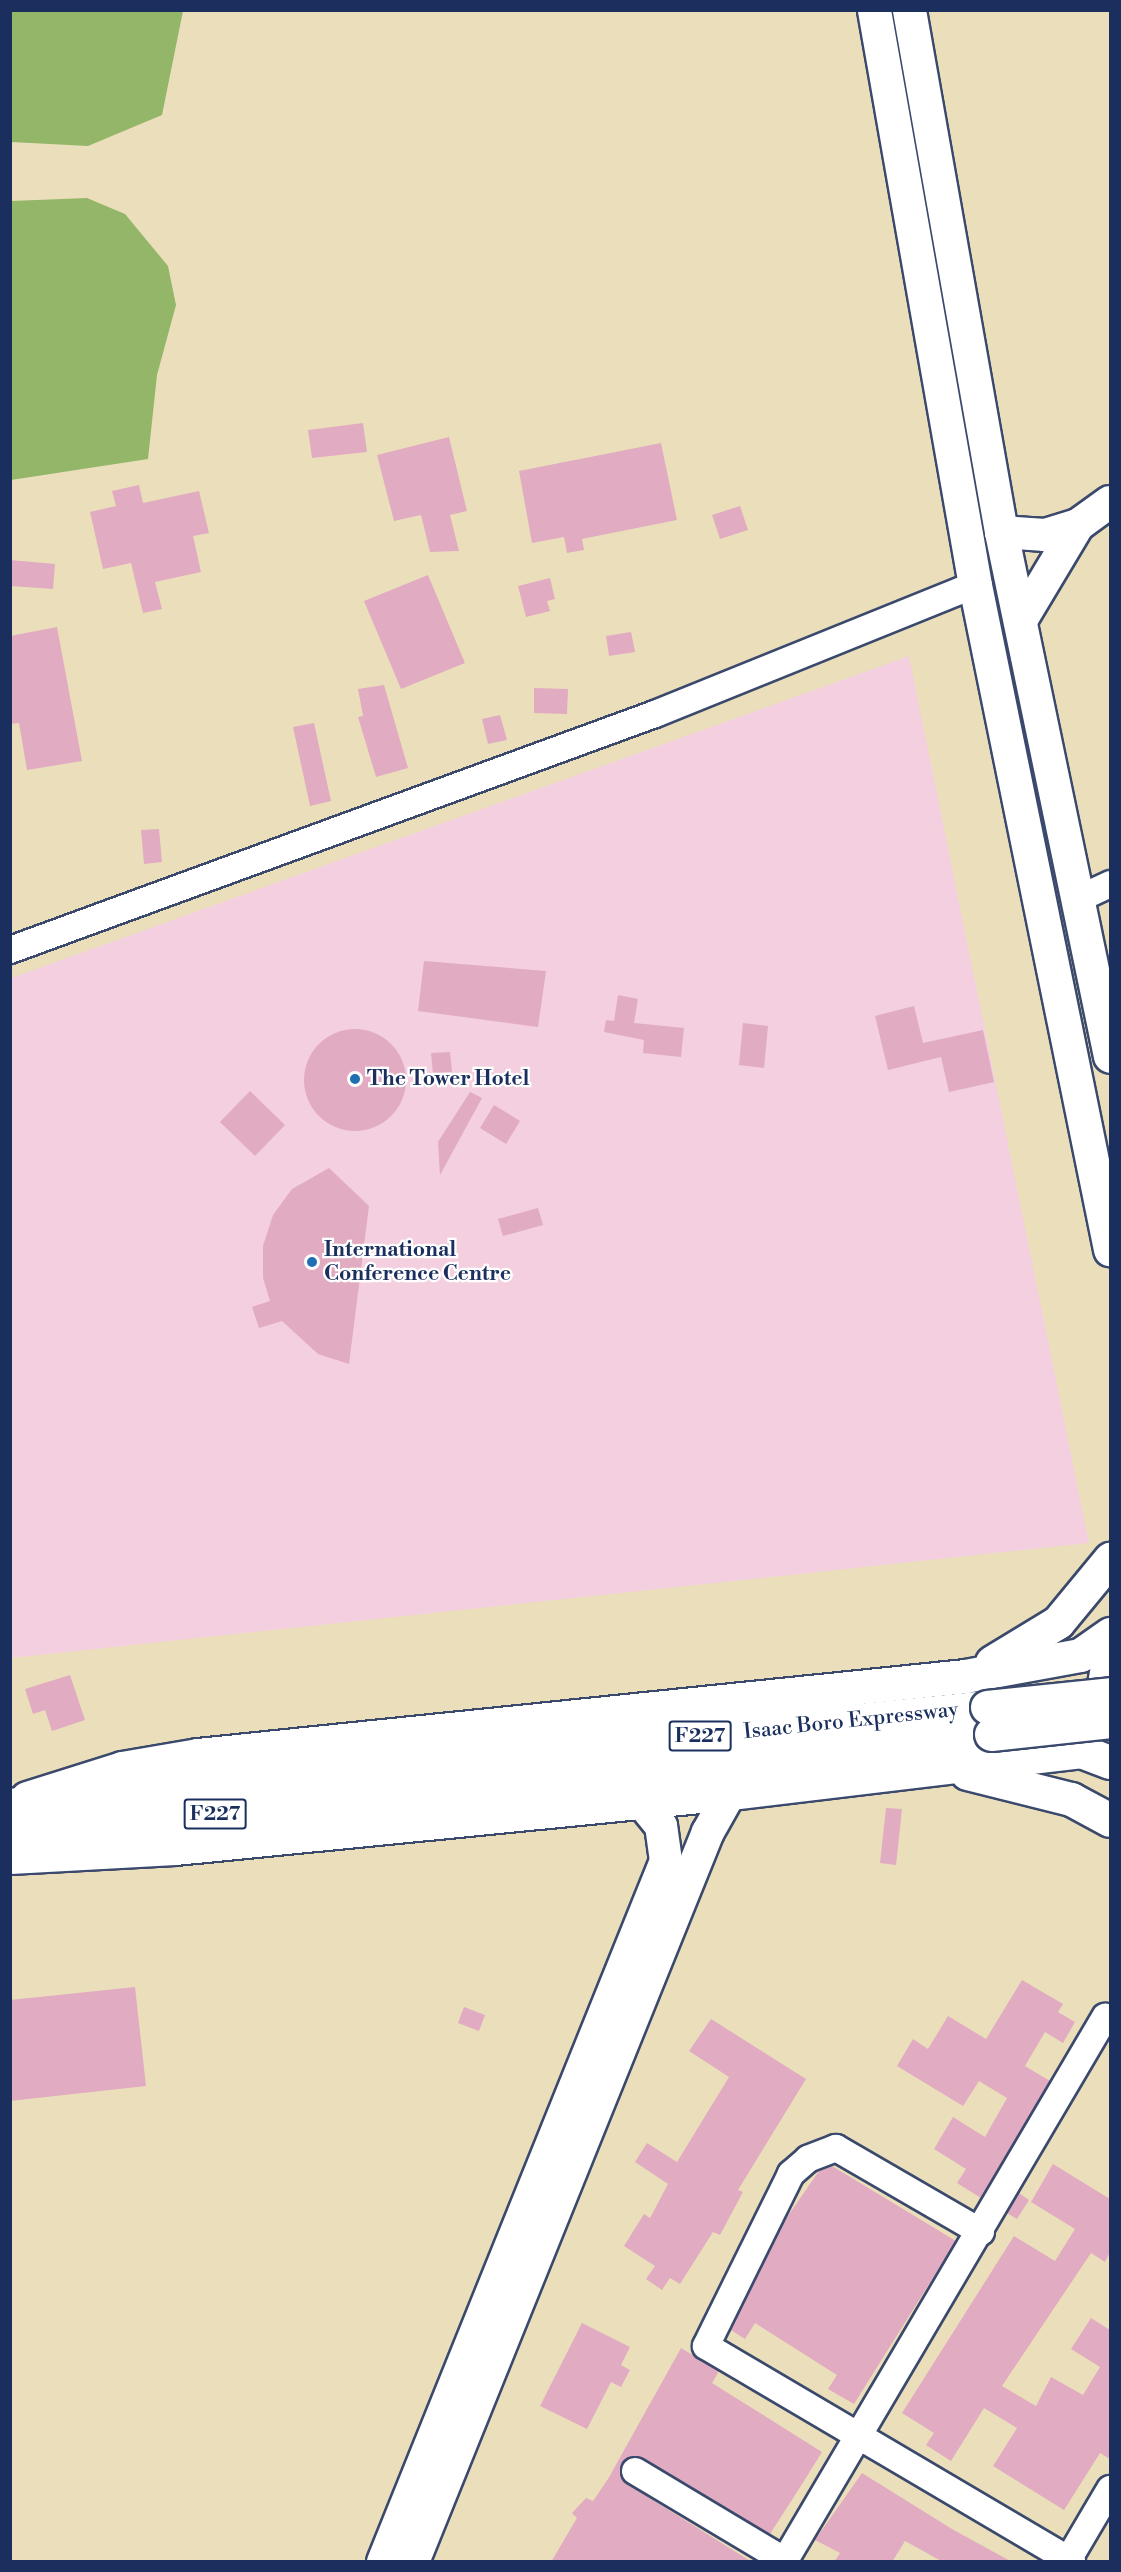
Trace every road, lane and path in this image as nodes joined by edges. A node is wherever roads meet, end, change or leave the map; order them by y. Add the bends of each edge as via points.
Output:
1 (874, 10) edge
2 (909, 10) edge
3 (1110, 502) edge
4 (1078, 525) junction
5 (1001, 532) junction
6 (975, 585) junction
7 (1020, 622) junction
8 (1110, 884) edge
9 (1076, 900) junction
10 (10, 950) edge
11 (1110, 1056) edge
12 (1110, 1249) edge
13 (1110, 1559) edge
14 (1110, 1634) edge
15 (1110, 1648) edge
16 (965, 1676) junction
17 (1110, 1694) edge
18 (989, 1721) junction
19 (1110, 1721) edge
20 (1110, 1736) edge
21 (1110, 1762) edge
22 (936, 1767) junction
23 (416, 1778) junction
24 (730, 1793) junction
25 (640, 1800) junction
26 (10, 1804) edge
27 (1110, 1820) edge
28 (10, 1836) edge
29 (10, 1857) edge
30 (1105, 2017) dead end
31 (981, 2232) junction
32 (859, 2436) junction
33 (635, 2471) dead end
34 (1110, 2489) edge
35 (785, 2561) edge
36 (1069, 2561) edge
37 (383, 2562) edge
38 (413, 2562) edge

1 - 6 main road
2 - 5 main road
3 - 4 street
4 - 5 street via 1022,537
4 - 7 street
5 - 7 main road
6 - 10 street via 654,714
6 - 12 main road
7 - 9 main road
8 - 9 street
9 - 11 main road
13 - 16 main road via 1058,1622
14 - 16 main road via 1080,1655
15 - 20 main road via 1101,1702
16 - 26 main road via 198,1755 122,1768
17 - 18 main road, Isaac Boro Expressway / F227, bridge
18 - 19 main road, Isaac Boro Expressway / F227, bridge
18 - 23 main road, Isaac Boro Expressway / F227
21 - 22 main road via 1082,1751
22 - 24 main road
22 - 27 main road via 1071,1799
23 - 26 main road, F227
23 - 28 main road, F227
24 - 25 main road
24 - 38 street via 708,1832
25 - 29 main road via 175,1848
25 - 37 street via 661,1826 666,1861
30 - 31 street
31 - 32 street
31 - 32 street via 836,2148 791,2174 706,2346
32 - 35 street
32 - 36 street
33 - 35 street
34 - 36 street

